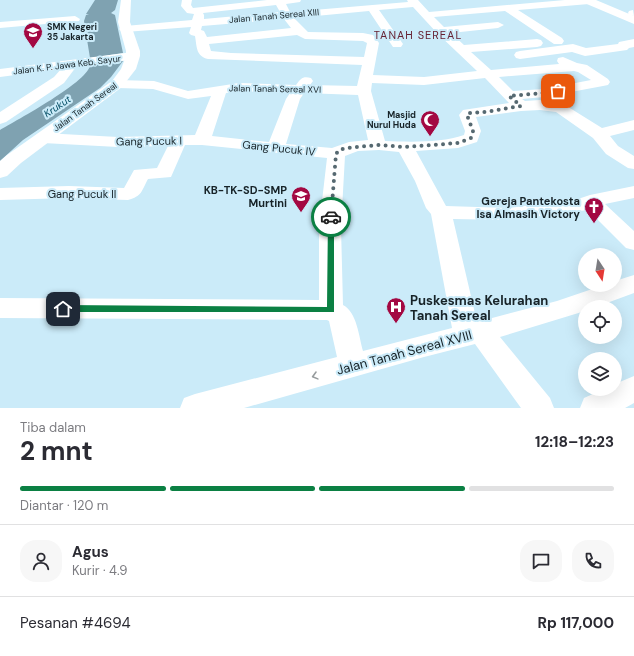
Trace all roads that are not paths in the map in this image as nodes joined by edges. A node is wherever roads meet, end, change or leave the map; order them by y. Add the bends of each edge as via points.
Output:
1 (126, 0) edge
2 (187, 0) edge
3 (296, 0) edge
4 (594, 0) edge
5 (607, 0) edge
6 (279, 1) edge
7 (414, 2) edge
8 (372, 8) junction
9 (509, 9) junction
10 (200, 10) junction
11 (42, 11) dead end
12 (330, 11) junction
13 (288, 15) junction
14 (426, 15) junction
15 (634, 15) edge
16 (74, 19) dead end
17 (37, 21) junction
18 (198, 23) junction
19 (0, 25) edge
20 (498, 25) dead end
21 (125, 29) junction
22 (299, 31) junction
23 (441, 31) junction
24 (346, 36) junction
25 (202, 41) junction
26 (634, 43) edge
27 (397, 44) dead end
28 (461, 49) junction
29 (549, 52) junction
30 (520, 55) dead end
31 (128, 57) junction
32 (368, 60) junction
33 (72, 64) junction
34 (574, 67) junction
35 (0, 73) edge
36 (488, 74) junction
37 (324, 76) dead end
38 (117, 84) junction
39 (365, 85) junction
40 (300, 89) junction
41 (220, 90) junction
42 (515, 101) junction
43 (0, 119) edge
44 (634, 125) edge
45 (599, 134) junction
46 (43, 138) junction
47 (179, 140) junction
48 (202, 140) junction
49 (378, 145) junction
50 (276, 147) junction
51 (405, 147) junction
52 (336, 154) junction
53 (634, 164) edge
54 (0, 172) edge
55 (634, 192) edge
56 (0, 194) edge
57 (590, 202) junction
58 (441, 212) junction
59 (634, 243) edge
60 (634, 284) edge
61 (0, 308) edge
62 (331, 310) junction
63 (474, 334) junction
64 (353, 366) junction
65 (634, 389) edge
66 (195, 408) edge
67 (539, 408) edge
68 (595, 408) edge

1 - 21 street
2 - 10 street via 186,6 190,10
3 - 6 street
4 - 5 street
4 - 9 street
4 - 15 street
6 - 10 street
6 - 13 street
7 - 8 street, Jalan Tanah Sereal XIII
7 - 14 street
8 - 12 street, Jalan Tanah Sereal XIII
8 - 27 street
9 - 14 street
9 - 28 street via 558,41
10 - 18 street
11 - 17 street
12 - 13 street, Jalan Tanah Sereal XIII
12 - 24 street
13 - 18 street, Jalan Tanah Sereal XIII
13 - 22 street
14 - 23 street
16 - 17 street
17 - 19 street
18 - 21 street, Jalan Tanah Sereal XIII
18 - 25 street via 195,33 200,33
20 - 23 street
21 - 31 street
22 - 24 street via 307,36
22 - 25 street
23 - 28 street
24 - 32 street via 369,38 372,43
25 - 32 street via 205,54 208,55
26 - 29 street via 585,52 573,48
28 - 36 street
29 - 30 street
29 - 34 street
31 - 33 street, Jalan K. P. Jawa Keb. Sayur
31 - 38 street, Jalan Tanah Sereal via 129,69
32 - 39 street
33 - 35 street, Jalan K. P. Jawa Keb. Sayur
33 - 43 street via 59,80
34 - 36 street, Jalan Tanah Sereal XVI
34 - 42 street via 582,68 603,82
36 - 39 street, Jalan Tanah Sereal XVI
36 - 42 street
37 - 40 street via 312,77
38 - 41 street, Jalan Tanah Sereal XVI via 154,85 188,95
38 - 46 street, Jalan Tanah Sereal
39 - 40 street, Jalan Tanah Sereal XVI
39 - 49 street
40 - 41 street, Jalan Tanah Sereal XVI via 239,87
40 - 50 street via 293,99
41 - 48 street
42 - 45 street via 560,108
42 - 51 street, Gang Pucuk IV via 485,112 468,113 473,131 471,138 458,143
44 - 45 street
45 - 53 street via 612,150
46 - 47 street, Gang Pucuk I via 118,142
46 - 54 street, Jalan Tanah Sereal
47 - 48 street, Gang Pucuk I
47 - 56 street, Gang Pucuk II via 164,173 141,174 128,194
48 - 50 street, Gang Pucuk IV
49 - 51 street, Gang Pucuk IV
49 - 52 street, Gang Pucuk IV via 343,148
50 - 52 street, Gang Pucuk IV
51 - 58 street via 436,208
52 - 62 street via 330,227
55 - 57 street
57 - 58 street via 509,214
57 - 59 street
58 - 63 street
60 - 63 street, Jalan Tanah Sereal XVIII via 559,310
61 - 62 street
62 - 64 street via 338,314 342,322
63 - 64 street, Jalan Tanah Sereal XVIII
63 - 67 street
64 -> 66 street, Jalan Tanah Sereal XVIII
65 - 68 street

